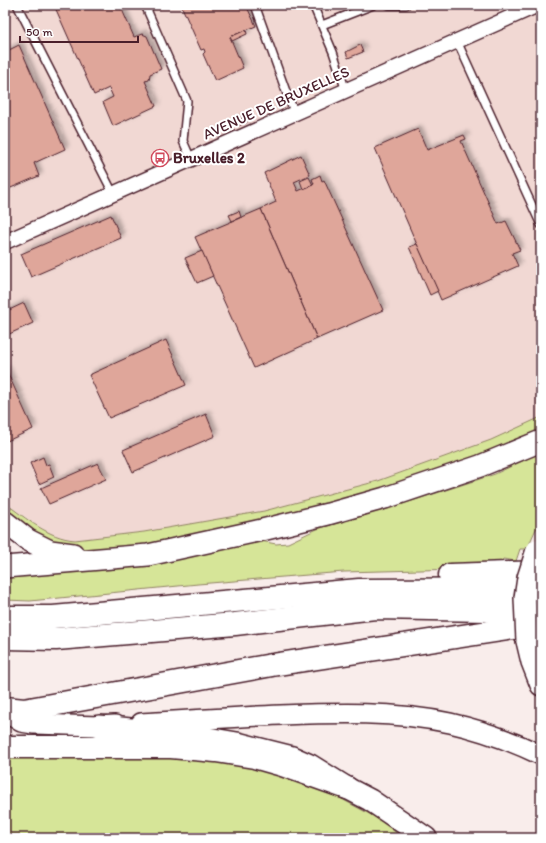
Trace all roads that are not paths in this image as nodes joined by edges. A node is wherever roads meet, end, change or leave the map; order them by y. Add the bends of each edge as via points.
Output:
1 (17, 5) edge
2 (145, 5) edge
3 (255, 5) edge
4 (313, 5) edge
5 (373, 5) edge
6 (389, 5) edge
7 (406, 5) edge
8 (538, 5) edge
9 (511, 10) edge
10 (322, 24) junction
11 (457, 41) junction
12 (346, 91) junction
13 (295, 113) junction
14 (191, 159) junction
15 (113, 193) junction
16 (541, 225) edge
17 (5, 242) edge
18 (541, 441) edge
19 (5, 522) edge
20 (539, 546) edge
21 (148, 555) junction
22 (5, 566) edge
23 (541, 572) edge
24 (541, 589) edge
25 (150, 610) junction
26 (541, 611) edge
27 (5, 617) edge
28 (534, 633) edge
29 (5, 638) edge
30 (541, 685) edge
31 (5, 708) edge
32 (5, 712) edge
33 (99, 726) junction
34 (5, 747) edge
35 (541, 755) edge
36 (347, 788) junction
37 (426, 838) edge

1 - 15 lane
2 - 14 lane via 187,101 183,141
3 - 13 lane
4 - 10 lane
5 - 10 lane
6 - 7 lane
8 - 9 street, AVENUE DE BRUXELLES
9 - 11 street, AVENUE DE BRUXELLES
10 - 12 lane
11 - 12 street, AVENUE DE BRUXELLES
11 - 16 lane
12 - 13 street, AVENUE DE BRUXELLES
13 - 14 street, AVENUE DE BRUXELLES
14 - 15 street, AVENUE DE BRUXELLES
15 - 17 street, AVENUE DE BRUXELLES
18 - 21 main road via 480,466 385,498 292,523
19 - 21 main road via 28,540 50,552
20 - 28 main road, bridge via 528,578 525,598
21 - 22 main road
23 - 25 highway via 351,580
24 - 25 highway via 360,590
25 - 27 highway via 53,617
26 - 29 highway via 375,608 235,624 56,639
28 - 30 main road via 532,662
28 - 31 highway via 514,628 272,665 24,710
32 - 33 main road via 21,722 34,724
33 - 35 main road via 304,714 380,714 450,723 484,732
33 - 36 main road via 184,734 266,749 292,756
34 - 36 highway via 171,747 216,750 275,763
36 - 37 main road

